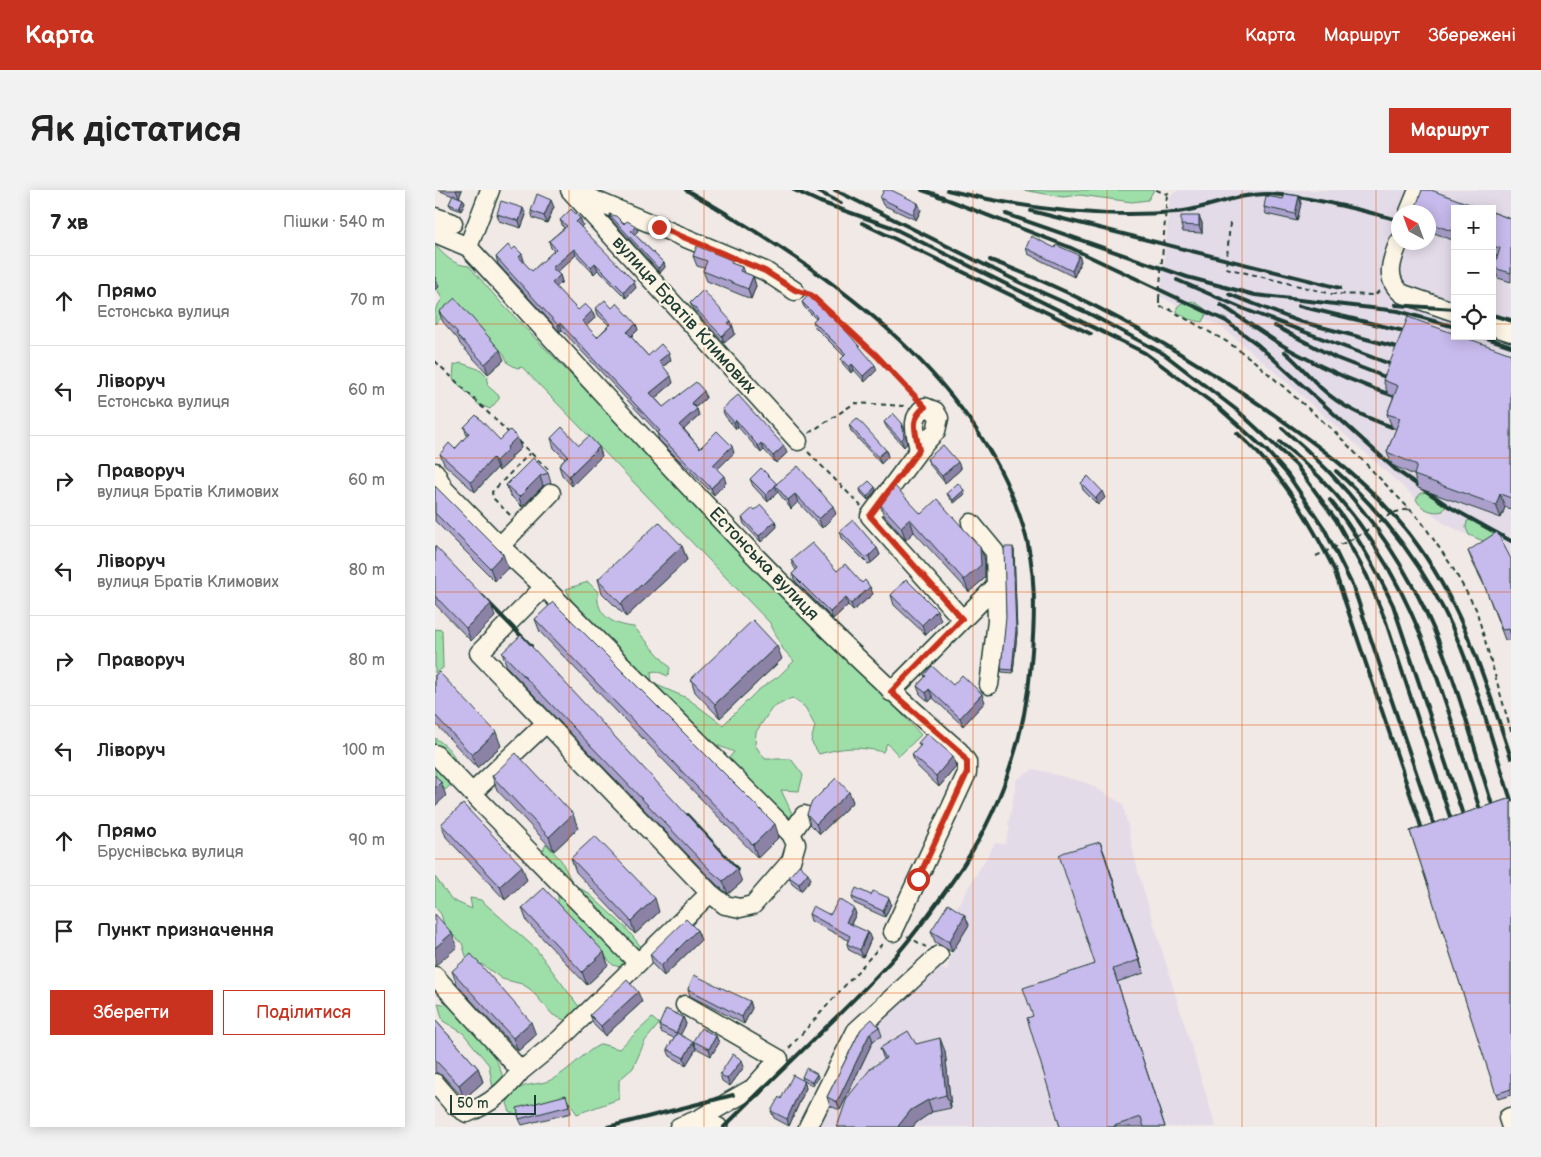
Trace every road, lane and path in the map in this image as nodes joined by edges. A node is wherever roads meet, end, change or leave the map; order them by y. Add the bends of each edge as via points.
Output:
1 (489, 190) edge
2 (570, 190) edge
3 (1156, 190) edge
4 (1172, 190) edge
5 (1418, 190) edge
6 (1167, 194) junction
7 (1412, 205) edge
8 (435, 217) edge
9 (1229, 223) dead end
10 (453, 224) dead end
11 (435, 233) edge
12 (468, 247) junction
13 (1396, 250) edge
14 (1391, 281) junction
15 (795, 290) joint
16 (1451, 311) edge
17 (1496, 327) edge
18 (1511, 332) edge
19 (435, 361) edge
20 (925, 407) junction
21 (510, 433) edge
22 (517, 440) edge
23 (797, 440) junction
24 (530, 453) junction
25 (549, 470) dead end
26 (435, 472) edge
27 (551, 493) dead end
28 (1409, 509) junction
29 (870, 516) junction
30 (971, 523) dead end
31 (521, 525) junction
32 (500, 546) junction
33 (1316, 556) dead end
34 (997, 585) junction
35 (544, 588) junction
36 (962, 619) junction
37 (989, 685) dead end
38 (891, 692) junction
39 (547, 723) junction
40 (1511, 731) edge
41 (435, 754) edge
42 (473, 793) junction
43 (804, 815) dead end
44 (791, 834) junction
45 (710, 893) junction
46 (893, 932) junction
47 (939, 955) joint
48 (638, 963) junction
49 (435, 976) edge
50 (685, 1005) dead end
51 (779, 1059) junction
52 (521, 1071) junction
53 (435, 1083) edge
54 (697, 1120) junction
55 (679, 1127) edge
56 (719, 1127) edge
57 (808, 1127) edge

1 - 12 street
2 - 15 street via 765,271
2 - 23 street, вулиця Братів Климових
3 - 6 path
4 - 6 path
5 - 7 street
6 - 28 path, bridge via 1159,307 1167,308 1229,343 1254,361 1335,432
8 - 10 street
9 - 14 path via 1226,268 1332,294 1375,295
11 - 12 street, Естонська вулиця
12 - 38 street, Естонська вулиця via 734,534
13 - 14 street via 1390,263
14 - 16 street via 1403,294
15 - 20 path via 811,295 877,356
17 - 18 street
19 - 21 path
20 - 23 path via 855,403
20 - 29 street via 917,412 914,420 919,450
22 - 24 path
23 - 29 path
24 - 25 path
24 - 31 path via 492,492 493,498
26 - 32 street via 444,488
27 - 31 street
28 - 33 path via 1392,513 1357,537
28 - 40 path via 1451,565 1476,609
29 - 36 street
30 - 34 street via 995,552
31 - 32 street
32 - 35 street
34 - 36 street
34 - 37 street via 997,621
35 - 39 street via 479,653
35 - 44 street
36 - 38 street
38 - 46 street, Естонська вулиця via 959,751 967,762 967,773
39 - 42 street
39 - 45 street
41 - 42 street
42 - 48 street
43 - 44 street
44 - 45 street via 796,844 791,861 753,905 740,908 725,905
45 - 48 street
46 - 47 path via 909,936
46 - 51 path
47 - 57 street via 856,1031
48 - 52 street via 560,1039
49 - 52 street
50 - 51 street
51 - 54 street via 753,1088
52 - 53 street via 505,1091 467,1113
54 - 55 street
54 - 56 street

